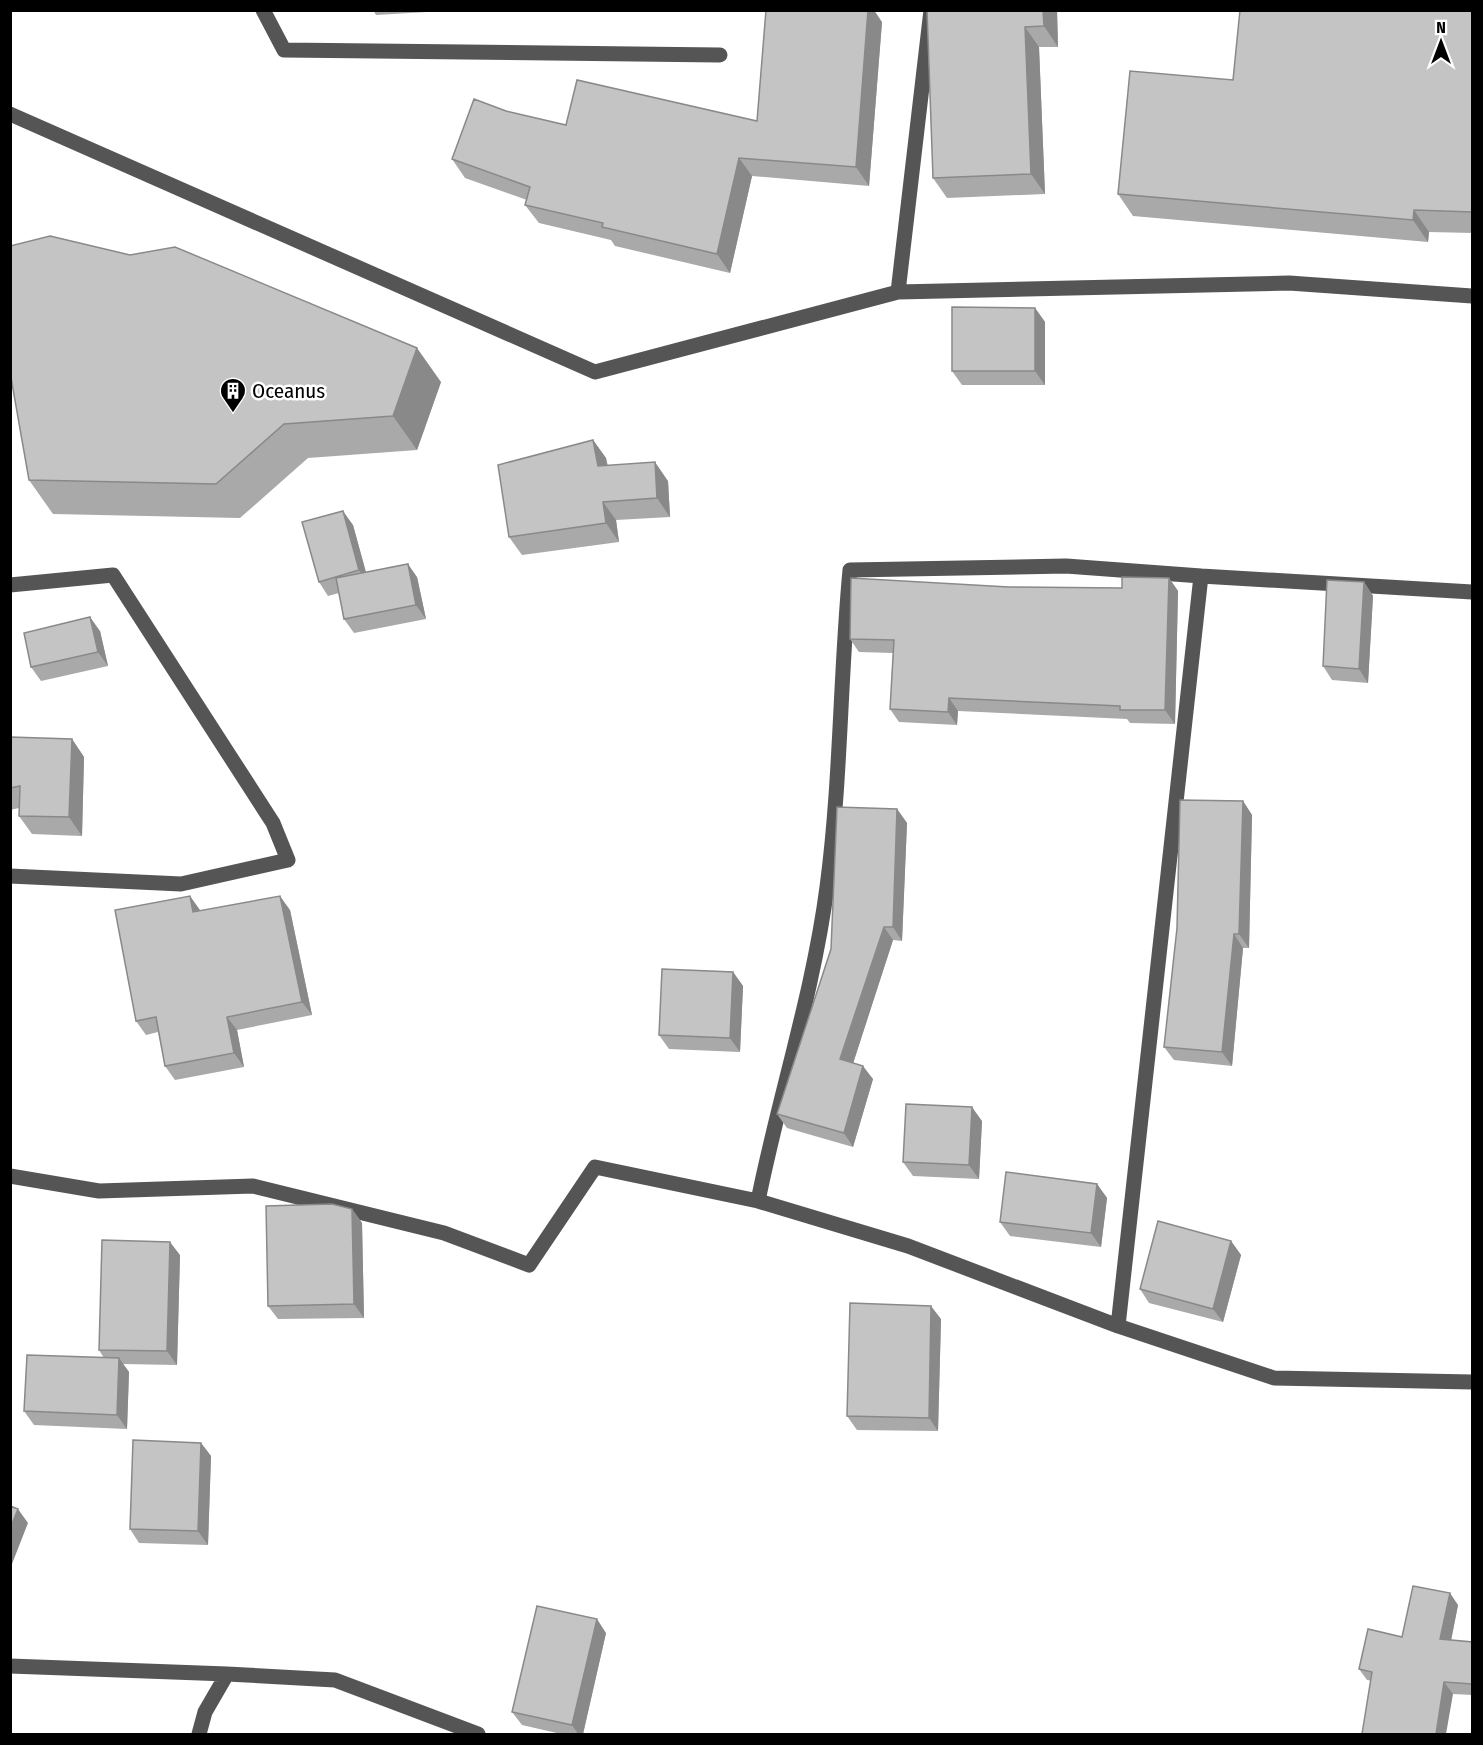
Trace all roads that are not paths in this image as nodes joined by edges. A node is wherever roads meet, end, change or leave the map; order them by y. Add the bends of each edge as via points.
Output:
1 (263, 10) edge
2 (931, 10) edge
3 (720, 55) dead end
4 (10, 114) edge
5 (898, 292) junction
6 (1473, 296) edge
7 (1200, 576) junction
8 (10, 585) edge
9 (1473, 592) edge
10 (10, 876) edge
11 (10, 1176) edge
12 (758, 1201) junction
13 (1118, 1326) junction
14 (1473, 1382) edge
15 (10, 1666) edge
16 (228, 1674) junction
17 (199, 1734) edge
18 (478, 1734) edge

1 - 3 street via 284,50
2 - 5 street
4 - 5 street via 595,372
5 - 6 street via 1289,284
7 - 9 street
7 - 12 street via 1066,566 850,570 827,887 804,1013
7 - 13 street
8 - 10 street via 113,575 273,823 288,860 181,884
11 - 12 street via 99,1191 253,1186 444,1233 529,1264 595,1167
12 - 13 street via 908,1245
13 - 14 street via 1274,1378
15 - 16 street
16 - 17 street via 205,1712
16 - 18 street via 335,1680

